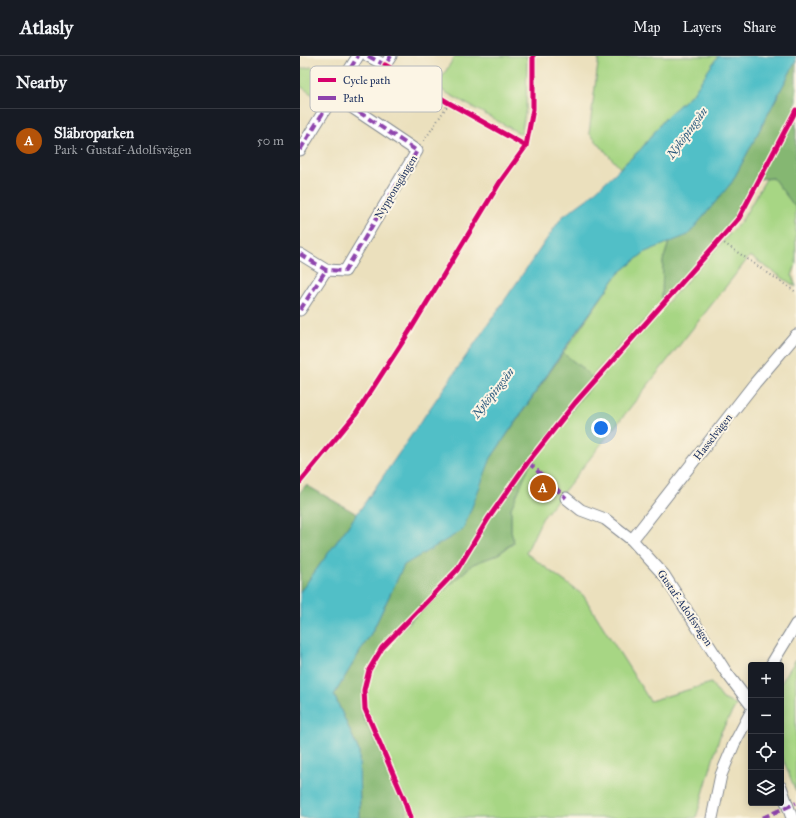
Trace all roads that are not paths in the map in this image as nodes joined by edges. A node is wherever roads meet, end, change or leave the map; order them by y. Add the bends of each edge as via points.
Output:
1 (358, 56) edge
2 (368, 56) edge
3 (388, 61) edge
4 (352, 66) edge
5 (325, 112) edge
6 (359, 112) edge
7 (300, 150) edge
8 (300, 254) edge
9 (326, 270) junction
10 (300, 310) edge
11 (796, 335) edge
12 (566, 498) dead end
13 (632, 540) junction
14 (796, 624) edge
15 (772, 662) edge
16 (748, 701) edge
17 (748, 718) edge
18 (784, 795) edge
19 (712, 818) edge
20 (792, 818) edge

1 - 4 street
2 - 3 street
5 - 7 street
6 - 9 street, Nypponsgången via 417,151 345,271
8 - 9 street
9 - 10 street
11 - 13 street, Hasselvägen via 755,383
12 - 13 street, Gustaf-Adolfsvägen via 581,510 605,518
13 - 16 street, Gustaf-Adolfsvägen via 664,574 726,672
14 - 15 street
17 - 19 street via 721,775
18 - 20 street

